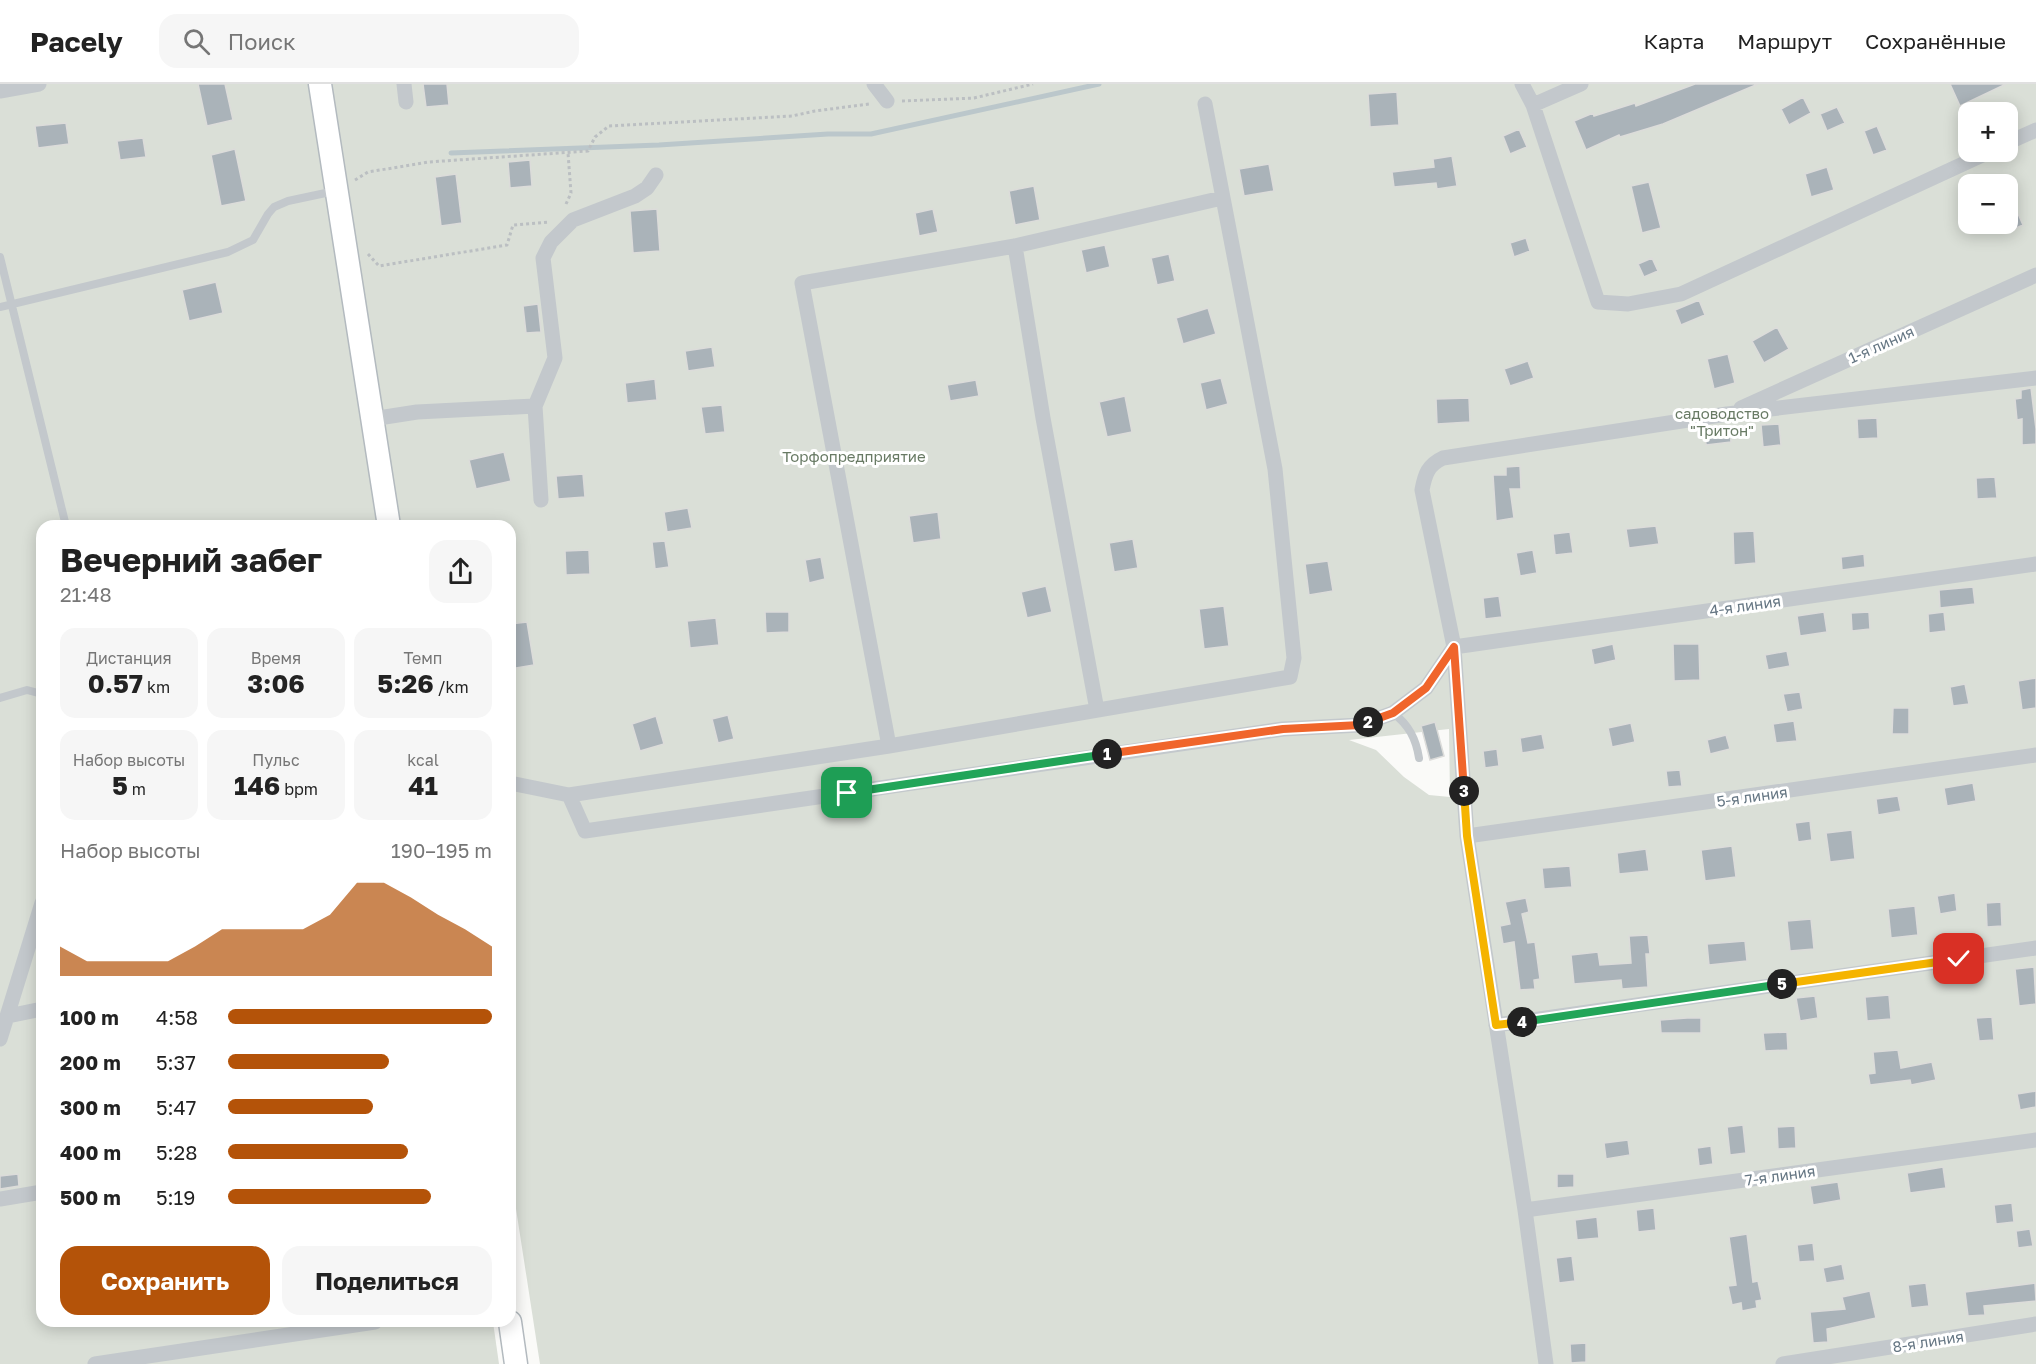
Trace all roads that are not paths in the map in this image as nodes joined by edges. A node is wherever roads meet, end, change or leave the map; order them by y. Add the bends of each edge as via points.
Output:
1 (39, 84) edge
2 (320, 84) edge
3 (404, 84) edge
4 (874, 84) edge
5 (1522, 84) edge
6 (1581, 84) edge
7 (0, 91) edge
8 (887, 101) road end
9 (406, 102) dead end
10 (1205, 104) dead end
11 (1533, 105) junction
12 (2036, 130) edge
13 (2018, 138) edge
14 (1967, 162) edge
15 (656, 175) dead end
16 (344, 187) junction
17 (1222, 198) junction
18 (1015, 246) junction
19 (0, 257) edge
20 (2036, 275) edge
21 (12, 304) junction
22 (0, 307) edge
23 (2036, 378) edge
24 (535, 406) junction
25 (1727, 414) junction
26 (372, 419) junction
27 (541, 500) dead end
28 (65, 520) edge
29 (388, 520) edge
30 (2036, 564) edge
31 (1454, 647) junction
32 (36, 692) edge
33 (0, 698) edge
34 (1096, 710) junction
35 (1393, 713) junction
36 (889, 746) junction
37 (2036, 755) edge
38 (1419, 758) dead end
39 (516, 784) edge
40 (569, 795) junction
41 (1467, 836) junction
42 (36, 923) edge
43 (2036, 948) edge
44 (36, 1011) edge
45 (8, 1016) junction
46 (1496, 1025) junction
47 (0, 1039) edge
48 (2036, 1140) edge
49 (36, 1193) edge
50 (0, 1199) edge
51 (1525, 1210) junction
52 (2036, 1324) edge
53 (342, 1327) edge
54 (511, 1327) edge
55 (95, 1364) edge
56 (516, 1364) edge
57 (1546, 1364) edge
58 (1784, 1364) edge

1 - 7 street
2 - 16 main road
3 - 9 street
4 - 8 street
5 - 11 street
6 - 11 street
10 - 17 street
11 - 14 street via 1598,302 1628,304 1681,294
12 - 13 street
15 - 24 street via 635,196 573,220 547,250 543,258 555,358
16 - 21 lane via 274,207 253,240 228,252
16 - 26 main road
17 - 18 street
17 - 34 street via 1275,469 1294,658 1290,677
18 - 34 street
18 - 36 street via 802,283
19 - 21 lane
20 - 25 street, 1-я линия
21 - 22 lane
21 - 28 lane
23 - 25 street
24 - 26 street via 417,412
24 - 27 street
25 - 31 street via 1435,461 1428,469 1422,490
26 - 29 main road
30 - 31 street, 4-я линия
31 - 35 street via 1426,688
31 - 41 street
32 - 33 lane via 27,690
34 - 36 street
35 - 38 lane via 1411,732
35 - 40 street via 1360,725 1283,729 585,831
36 - 40 street
37 - 41 street, 5-я линия
39 - 40 street
41 - 46 street
42 - 45 street
43 - 46 street
44 - 45 street
45 - 47 street
46 - 51 street
48 - 51 street, 7-я линия
49 - 50 street
51 - 57 street
52 - 58 street, 8-я линия
53 - 55 street
54 - 56 main road

